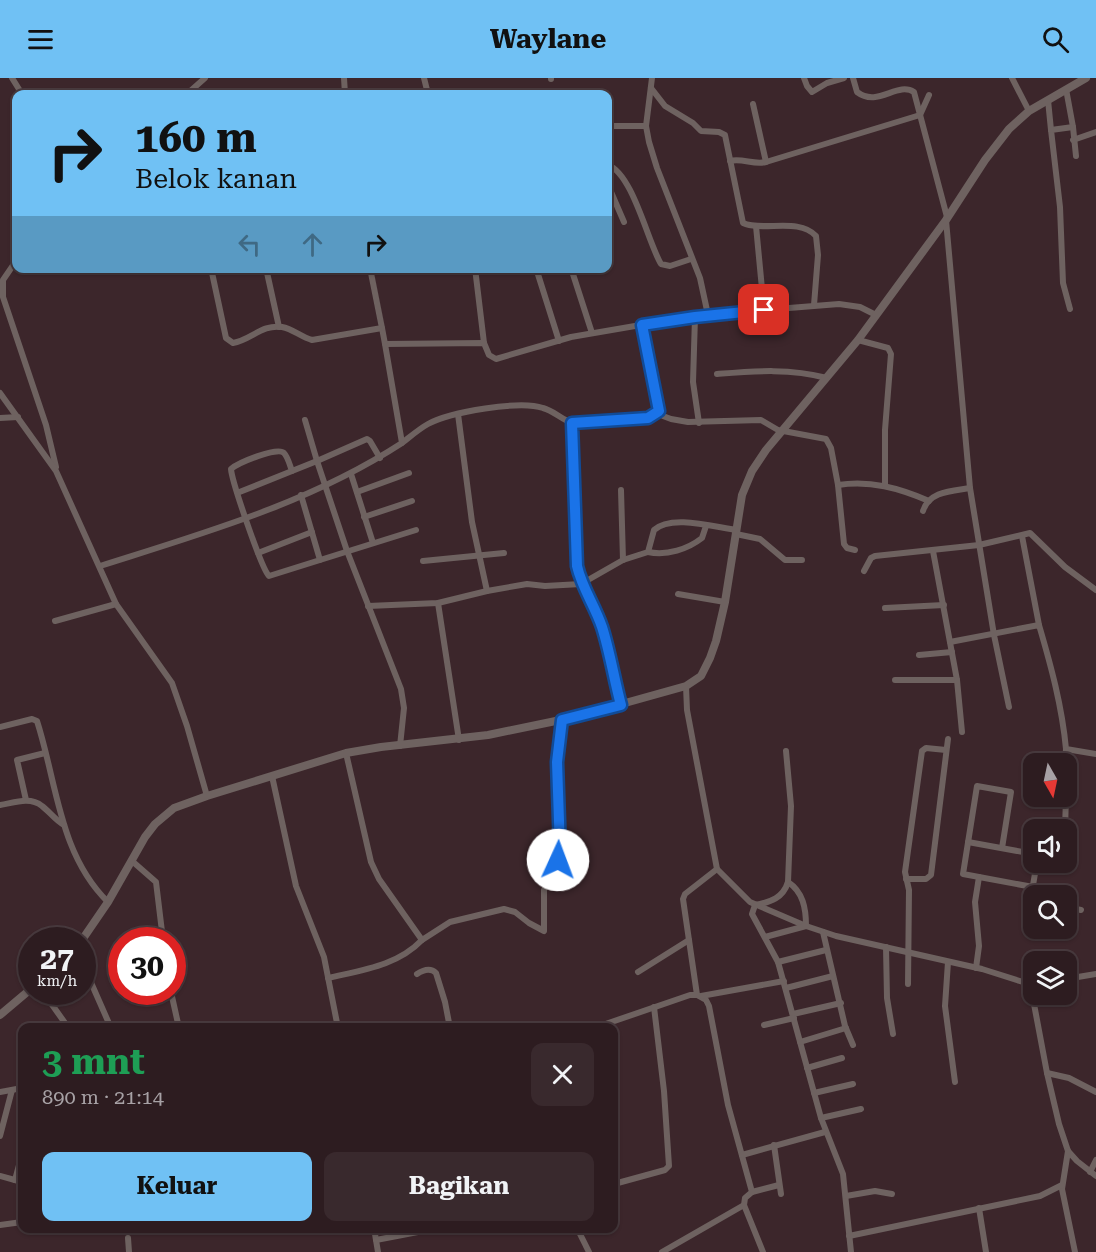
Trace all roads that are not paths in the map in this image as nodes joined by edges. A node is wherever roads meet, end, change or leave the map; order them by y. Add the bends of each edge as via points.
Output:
1 (205, 78) edge
2 (652, 78) edge
3 (804, 78) edge
4 (844, 78) edge
5 (853, 78) edge
6 (1012, 78) edge
7 (1086, 78) edge
8 (651, 88) junction
9 (1066, 89) junction
10 (192, 90) edge
11 (929, 96) dead end
12 (1048, 100) junction
13 (753, 104) dead end
14 (1029, 111) junction
15 (920, 115) junction
16 (612, 126) edge
17 (646, 126) junction
18 (1073, 127) junction
19 (1052, 130) junction
20 (1096, 132) edge
21 (1073, 140) junction
22 (1076, 156) dead end
23 (730, 161) junction
24 (766, 162) junction
25 (612, 168) edge
26 (612, 194) edge
27 (946, 218) junction
28 (624, 222) dead end
29 (756, 226) junction
30 (691, 259) junction
31 (12, 267) edge
32 (212, 273) edge
33 (267, 273) edge
34 (371, 273) edge
35 (476, 273) edge
36 (538, 273) edge
37 (573, 273) edge
38 (814, 305) junction
39 (1070, 309) dead end
40 (764, 310) junction
41 (708, 315) junction
42 (876, 315) junction
43 (695, 317) junction
44 (642, 325) junction
45 (279, 327) junction
46 (382, 328) junction
47 (592, 333) junction
48 (858, 340) junction
49 (559, 341) junction
50 (484, 343) junction
51 (385, 344) junction
52 (717, 374) dead end
53 (827, 378) junction
54 (0, 393) edge
55 (659, 411) junction
56 (458, 414) junction
57 (18, 417) junction
58 (0, 418) edge
59 (305, 420) dead end
60 (572, 423) junction
61 (699, 423) junction
62 (784, 430) junction
63 (402, 443) junction
64 (380, 458) junction
65 (317, 461) junction
66 (56, 471) junction
67 (292, 471) junction
68 (409, 473) dead end
69 (351, 474) junction
70 (326, 485) junction
71 (838, 485) junction
72 (885, 485) junction
73 (970, 488) junction
74 (621, 490) dead end
75 (357, 492) junction
76 (237, 493) junction
77 (301, 495) junction
78 (412, 501) dead end
79 (928, 501) junction
80 (922, 511) dead end
81 (364, 517) junction
82 (247, 519) junction
83 (706, 526) junction
84 (416, 530) dead end
85 (312, 532) junction
86 (736, 532) junction
87 (1022, 536) junction
88 (373, 543) junction
89 (979, 545) junction
90 (855, 550) dead end
91 (933, 550) junction
92 (347, 551) junction
93 (648, 552) junction
94 (258, 553) junction
95 (504, 553) dead end
96 (478, 555) junction
97 (321, 560) junction
98 (622, 560) junction
99 (802, 560) dead end
100 (423, 561) dead end
101 (100, 566) junction
102 (864, 571) dead end
103 (581, 584) junction
104 (1096, 590) edge
105 (487, 591) junction
106 (678, 594) dead end
107 (725, 602) junction
108 (438, 603) junction
109 (116, 604) junction
110 (944, 605) junction
111 (368, 606) junction
112 (885, 608) dead end
113 (55, 621) dead end
114 (1039, 625) junction
115 (994, 634) junction
116 (950, 642) junction
117 (952, 652) junction
118 (919, 655) dead end
119 (895, 680) dead end
120 (957, 680) junction
121 (686, 686) junction
122 (621, 705) junction
123 (1009, 707) dead end
124 (562, 720) junction
125 (0, 727) edge
126 (962, 732) dead end
127 (948, 739) dead end
128 (459, 740) junction
129 (400, 746) junction
130 (1066, 749) junction
131 (946, 750) junction
132 (786, 751) dead end
133 (45, 753) junction
134 (346, 753) junction
135 (1066, 753) edge
136 (1096, 754) edge
137 (272, 776) junction
138 (207, 796) junction
139 (26, 801) junction
140 (0, 805) edge
141 (65, 825) junction
142 (968, 842) junction
143 (1002, 848) junction
144 (1023, 852) edge
145 (132, 861) junction
146 (717, 869) junction
147 (979, 877) junction
148 (906, 879) junction
149 (788, 882) junction
150 (1023, 885) edge
151 (108, 902) junction
152 (755, 905) junction
153 (1077, 909) edge
154 (1081, 910) dead end
155 (806, 926) junction
156 (91, 927) edge
157 (161, 927) edge
158 (823, 932) junction
159 (765, 938) junction
160 (422, 940) junction
161 (689, 940) junction
162 (886, 947) junction
163 (826, 950) junction
164 (908, 951) junction
165 (778, 962) junction
166 (948, 962) junction
167 (976, 968) junction
168 (638, 972) dead end
169 (417, 974) dead end
170 (1096, 974) edge
171 (833, 976) junction
172 (1077, 977) edge
173 (328, 978) junction
174 (784, 981) junction
175 (1023, 982) edge
176 (908, 984) dead end
177 (786, 988) junction
178 (96, 994) edge
179 (699, 996) junction
180 (18, 1000) edge
181 (841, 1003) junction
182 (52, 1005) edge
183 (174, 1005) edge
184 (1034, 1005) edge
185 (654, 1007) junction
186 (0, 1016) edge
187 (794, 1016) junction
188 (65, 1023) dead end
189 (109, 1023) edge
190 (178, 1023) edge
191 (337, 1023) edge
192 (449, 1023) edge
193 (608, 1023) edge
194 (764, 1025) dead end
195 (846, 1028) junction
196 (893, 1034) dead end
197 (800, 1042) junction
198 (853, 1045) dead end
199 (843, 1058) dead end
200 (807, 1068) junction
201 (1047, 1073) junction
202 (955, 1082) dead end
203 (853, 1084) dead end
204 (18, 1089) edge
205 (12, 1090) junction
206 (0, 1092) edge
207 (1096, 1092) edge
208 (814, 1093) junction
209 (861, 1109) dead end
210 (821, 1118) junction
211 (825, 1132) junction
212 (0, 1136) edge
213 (774, 1145) junction
214 (1068, 1151) junction
215 (742, 1155) junction
216 (1096, 1160) edge
217 (1093, 1174) edge
218 (0, 1176) edge
219 (18, 1181) edge
220 (618, 1183) edge
221 (779, 1185) junction
222 (1062, 1185) junction
223 (752, 1192) junction
224 (781, 1194) dead end
225 (892, 1194) dead end
226 (846, 1196) junction
227 (744, 1205) junction
228 (979, 1208) junction
229 (18, 1223) edge
230 (0, 1225) edge
231 (375, 1233) edge
232 (413, 1233) edge
233 (580, 1233) edge
234 (849, 1236) junction
235 (128, 1238) dead end
236 (376, 1240) junction
237 (129, 1252) edge
238 (378, 1252) edge
239 (589, 1252) edge
240 (662, 1252) edge
241 (763, 1252) edge
242 (851, 1252) edge
243 (986, 1252) edge
244 (1075, 1252) edge

1 - 10 street
2 - 8 street
3 - 4 street via 813,92 818,86
5 - 15 street via 857,92 867,97 911,90
6 - 14 street
7 - 9 street
8 - 17 street
8 - 23 street via 665,105 701,131 725,135
9 - 12 street
9 - 18 street
11 - 15 street
12 - 14 street
12 - 19 street
13 - 24 street
14 - 27 street via 994,146
15 - 24 street
15 - 27 street
16 - 17 street
17 - 30 street via 657,168
18 - 19 street
18 - 21 street
19 - 39 street via 1063,283
20 - 21 street
21 - 22 street
23 - 24 street
23 - 29 street via 741,220 745,225
25 - 30 street via 634,200 661,264 670,266
26 - 28 street
27 - 42 street
27 - 73 street
29 - 38 street via 789,226 816,236
29 - 40 street
30 - 41 street via 700,278
31 - 66 street via 3,280 3,297 46,424
32 - 45 street via 229,341 241,342 258,331
33 - 45 street
34 - 46 street
35 - 50 street
36 - 49 street
37 - 47 street
38 - 40 street
38 - 42 street via 851,304
40 - 41 street
41 - 43 street
42 - 48 street
43 - 44 street
43 - 61 street via 693,382
44 - 47 street
44 - 55 street
45 - 46 street via 312,340
46 - 51 street
47 - 49 street
48 - 53 street
48 - 72 street via 888,348 891,354
49 - 50 street via 496,359 489,355
50 - 51 street
51 - 63 street
52 - 53 street via 776,370
53 - 62 street
54 - 57 street
55 - 60 street via 648,418
55 - 61 street via 671,419
56 - 60 street via 531,405
56 - 63 street via 428,424
56 - 96 street
57 - 58 street
57 - 66 street
59 - 65 street
60 - 103 street via 576,554
61 - 62 street via 761,420
62 - 71 street via 828,441
62 - 86 street via 760,458 746,484
63 - 64 street
64 - 65 street via 367,439
64 - 69 street
65 - 67 street
65 - 70 street
66 - 101 street
67 - 76 street
67 - 76 street via 280,450 234,466 231,472
68 - 75 street
69 - 70 street
69 - 75 street
70 - 77 street
70 - 92 street
71 - 72 street
71 - 90 street via 844,544
72 - 79 street
73 - 79 street via 937,494
73 - 89 street
74 - 98 street
75 - 81 street
76 - 82 street
77 - 82 street
77 - 85 street
78 - 81 street
79 - 80 street
81 - 88 street
82 - 94 street
82 - 101 street
83 - 86 street
83 - 93 street via 702,538 683,549 660,554
83 - 93 street via 673,522 659,526 652,534
84 - 88 street
85 - 94 street
85 - 97 street
86 - 99 street via 760,538 785,560
86 - 107 street
87 - 89 street
87 - 104 street via 1030,533
87 - 114 street
88 - 92 street
89 - 91 street
89 - 115 street
91 - 102 street via 875,556
91 - 110 street
92 - 97 street
92 - 111 street
93 - 98 street
94 - 97 street via 269,576
95 - 96 street
96 - 100 street
96 - 105 street
98 - 103 street
101 - 109 street
103 - 105 street via 527,584
103 - 122 street via 603,630
105 - 108 street
106 - 107 street
107 - 121 street via 706,668
108 - 111 street
108 - 128 street
109 - 113 street
109 - 138 street via 172,683
110 - 112 street
110 - 116 street
111 - 129 street via 401,689 404,708
114 - 115 street
114 - 130 street via 1056,686
115 - 116 street
115 - 123 street
116 - 117 street
117 - 118 street
117 - 120 street
119 - 120 street
120 - 126 street
121 - 122 street
121 - 146 street via 687,710
122 - 124 street
124 - 128 street
124 - 160 street via 557,762 560,850 544,890 544,931 504,909 450,922
125 - 133 street via 36,720
127 - 131 street
128 - 129 street
129 - 134 street
130 - 135 street
130 - 136 street
131 - 148 street via 931,875 926,879
131 - 148 street via 922,751
132 - 149 street via 791,816
133 - 139 street via 17,760
133 - 141 street
134 - 137 street
134 - 160 street via 371,862
137 - 138 street
137 - 173 street via 296,886 321,948
138 - 145 street via 165,814 145,837
139 - 140 street
139 - 141 street via 42,806
141 - 151 street via 83,872
142 - 143 street
142 - 143 street via 978,786 1011,792
142 - 147 street via 963,874
143 - 144 street
145 - 151 street
145 - 157 street via 156,882
146 - 152 street
146 - 161 street via 684,896
147 - 150 street
147 - 167 street via 975,903 979,946
148 - 164 street
149 - 152 street via 780,896
149 - 155 street via 799,891
151 - 156 street
152 - 155 street
152 - 159 street via 752,915
153 - 154 street
155 - 158 street
155 - 159 street
158 - 162 street
158 - 163 street
159 - 165 street
160 - 173 street via 388,963
161 - 168 street
161 - 179 street
162 - 164 street
162 - 196 street via 887,998
163 - 165 street
163 - 171 street
164 - 166 street
164 - 176 street
165 - 174 street
166 - 167 street
166 - 202 street via 945,1006
167 - 175 street
169 - 192 street via 426,969 436,973
170 - 172 street
171 - 177 street
171 - 181 street
173 - 191 street
174 - 177 street
174 - 179 street
177 - 187 street
178 - 189 street
179 - 185 street
179 - 215 street via 709,1006
180 - 186 street
181 - 187 street
181 - 195 street
182 - 188 street
183 - 190 street
184 - 201 street
185 - 193 street
185 - 220 street via 669,1166
187 - 194 street
187 - 197 street
195 - 197 street
195 - 198 street
197 - 200 street
199 - 200 street
200 - 208 street
201 - 207 street via 1069,1078
201 - 214 street
203 - 208 street
204 - 205 street
205 - 206 street
205 - 212 street
208 - 210 street
209 - 210 street
210 - 211 street
211 - 213 street
211 - 226 street via 840,1164
213 - 215 street
213 - 221 street
214 - 217 street
214 - 222 street
215 - 223 street
216 - 217 street
218 - 219 street
221 - 223 street
221 - 224 street
222 - 228 street via 1045,1194
222 - 244 street
223 - 227 street
225 - 226 street via 875,1191
226 - 234 street
227 - 240 street
227 - 241 street
228 - 234 street
228 - 243 street
229 - 230 street
231 - 236 street
232 - 236 street
233 - 239 street
234 - 242 street
235 - 237 street
236 - 238 street

